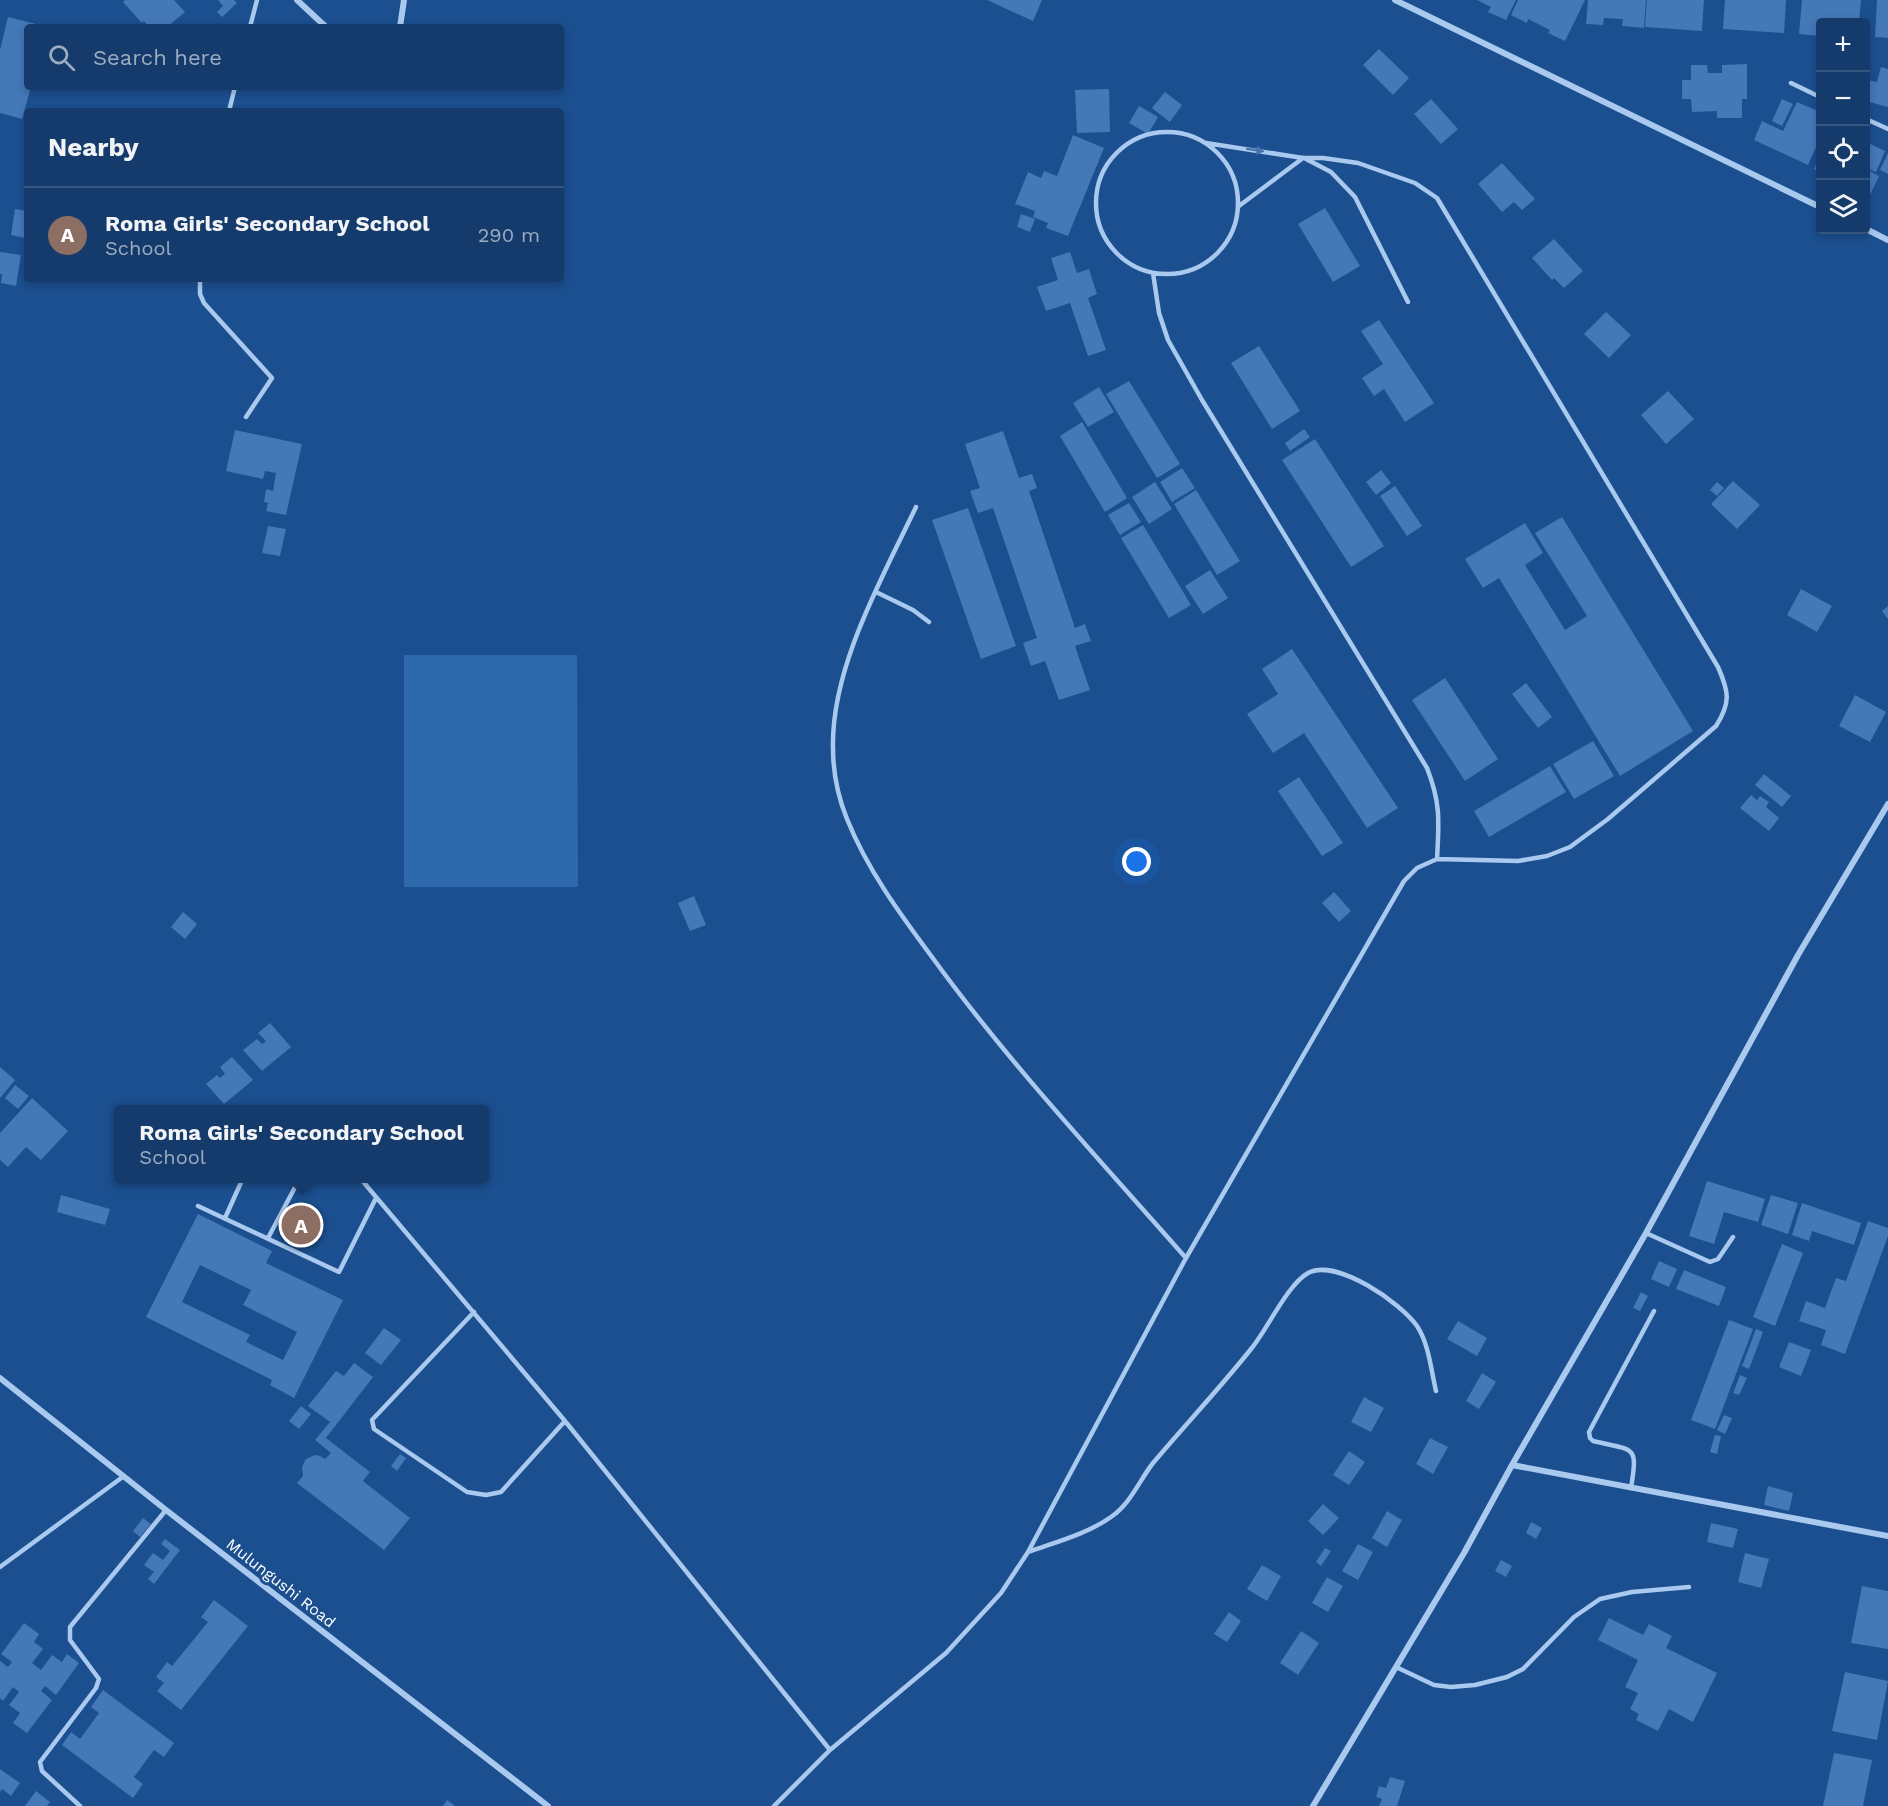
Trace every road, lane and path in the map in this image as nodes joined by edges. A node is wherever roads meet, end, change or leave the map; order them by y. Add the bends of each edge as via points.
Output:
1 (257, 0) edge
2 (297, 0) edge
3 (404, 0) edge
4 (1395, 0) edge
5 (251, 24) edge
6 (323, 24) edge
7 (400, 24) edge
8 (1791, 83) dead end
9 (234, 90) edge
10 (1816, 95) edge
11 (230, 108) edge
12 (1870, 121) edge
13 (1888, 129) edge
14 (1206, 143) junction
15 (1304, 158) junction
16 (1816, 205) edge
17 (1239, 206) junction
18 (1870, 231) edge
19 (1888, 240) edge
20 (1152, 273) junction
21 (200, 282) edge
22 (1408, 302) dead end
23 (246, 417) dead end
24 (916, 507) dead end
25 (876, 592) junction
26 (929, 622) dead end
27 (1888, 804) edge
28 (1437, 859) junction
29 (241, 1183) edge
30 (298, 1183) edge
31 (363, 1183) edge
32 (376, 1198) junction
33 (198, 1206) dead end
34 (225, 1218) junction
35 (1646, 1233) junction
36 (1733, 1237) dead end
37 (268, 1239) junction
38 (1186, 1257) junction
39 (1654, 1311) dead end
40 (474, 1312) junction
41 (0, 1378) edge
42 (1436, 1391) dead end
43 (565, 1421) junction
44 (1512, 1465) junction
45 (124, 1476) junction
46 (1631, 1488) junction
47 (166, 1510) junction
48 (1888, 1536) edge
49 (1028, 1552) junction
50 (0, 1567) edge
51 (1689, 1587) dead end
52 (1396, 1667) junction
53 (830, 1750) junction
54 (80, 1806) edge
55 (548, 1806) edge
56 (774, 1806) edge
57 (1313, 1806) edge

1 - 5 lane
2 - 6 street
3 - 7 street
4 - 16 street
8 - 10 lane
9 - 11 lane
12 - 13 lane
14 -> 15 lane
14 - 17 lane via 1225,159 1236,181
14 - 20 lane via 1185,134 1162,132 1140,137 1121,148 1106,166 1097,187 1096,210 1101,232 1122,258
15 - 17 lane
15 - 22 lane via 1331,172 1355,197
15 - 28 lane via 1358,163 1415,183 1437,198 1718,667 1728,698 1716,726 1570,847 1518,861
17 - 20 lane via 1234,230 1221,251 1201,266 1178,274
18 - 19 street
20 - 28 lane via 1168,340 1427,768 1439,818
21 - 23 lane via 204,303 272,378
24 - 25 lane
25 - 26 lane
25 - 38 lane via 845,669 836,714 832,747 846,818 883,888 968,1007
27 - 35 street via 1798,955
28 - 38 lane via 1417,868 1404,881
29 - 34 lane
30 - 37 lane
31 - 32 lane
32 - 37 lane via 339,1272
32 - 40 lane
33 - 34 lane
34 - 37 lane
35 - 36 lane via 1710,1262 1718,1259
35 - 44 street
38 - 49 lane
39 - 46 lane via 1589,1432 1593,1441 1629,1449 1635,1462
40 - 43 lane
40 - 43 lane via 372,1420 374,1429 467,1492 486,1495 501,1492
41 - 45 street, Mulungushi Road
42 - 49 lane via 1424,1341 1404,1312 1377,1290 1338,1272 1308,1273 1294,1285 1252,1348 1151,1466 1128,1502 1099,1526
43 - 53 lane
44 - 46 street
44 - 52 street
45 - 47 street, Mulungushi Road
45 - 50 lane
46 - 48 street
47 - 54 lane via 70,1627 70,1640 99,1679 40,1762 42,1771
47 - 55 street, Mulungushi Road
49 - 53 lane via 1000,1593 946,1653
51 - 52 lane via 1600,1599 1574,1617 1523,1669 1508,1677 1451,1687 1434,1685
52 - 57 street
53 - 56 lane

